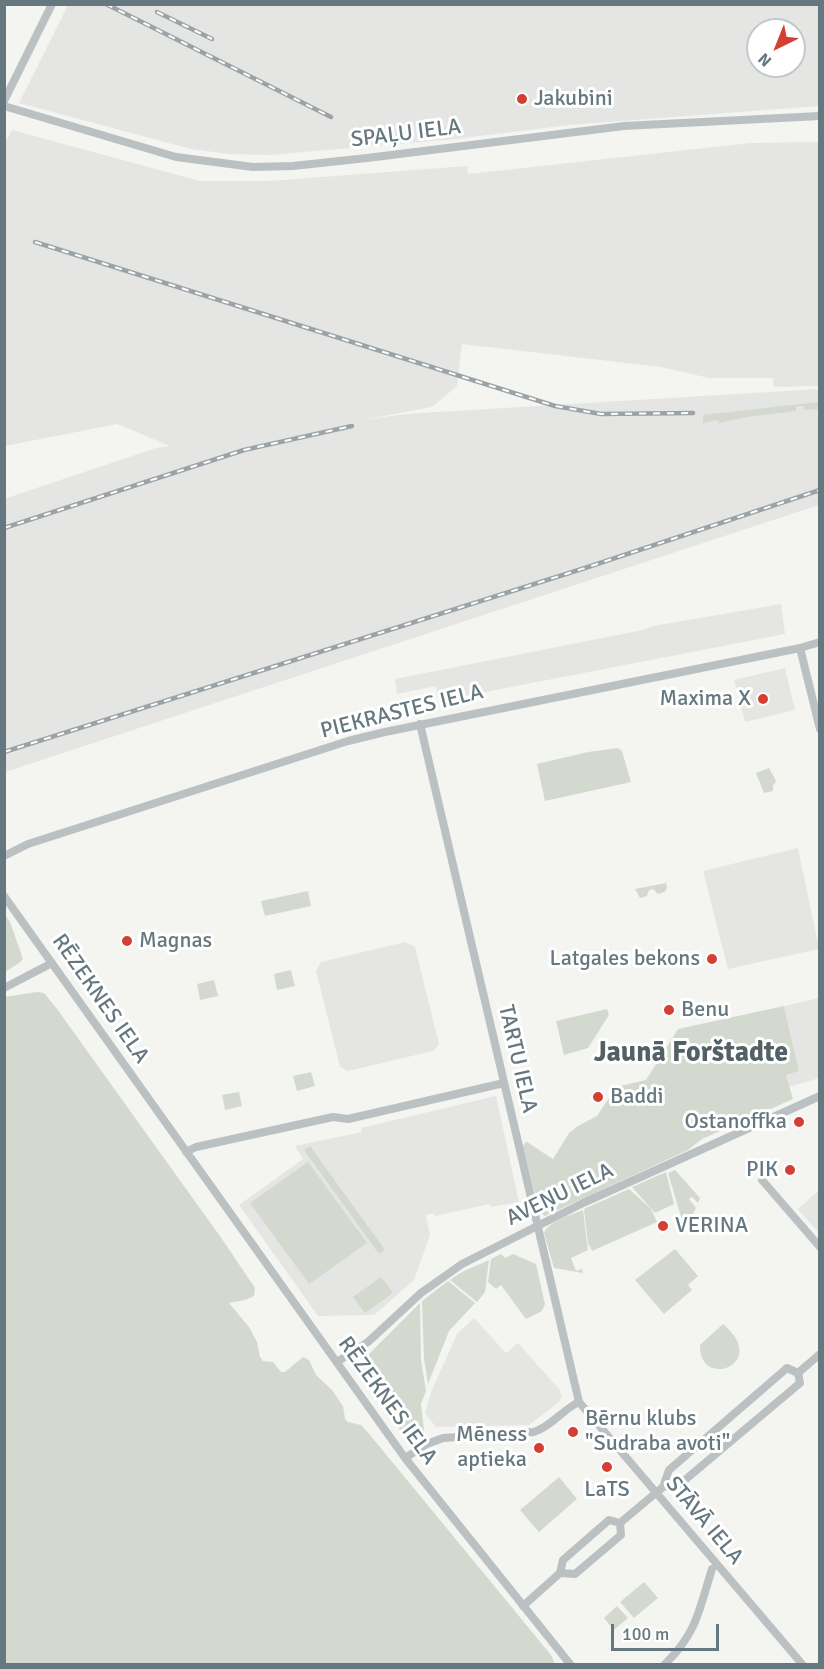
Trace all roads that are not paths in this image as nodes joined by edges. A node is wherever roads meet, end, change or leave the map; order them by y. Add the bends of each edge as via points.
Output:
1 (52, 4) edge
2 (4, 100) edge
3 (4, 106) edge
4 (819, 116) edge
5 (819, 642) edge
6 (800, 648) junction
7 (420, 724) junction
8 (819, 729) edge
9 (4, 856) edge
10 (4, 896) edge
11 (52, 963) junction
12 (4, 988) edge
13 (504, 1083) junction
14 (819, 1096) edge
15 (186, 1152) junction
16 (762, 1180) dead end
17 (537, 1226) junction
18 (819, 1247) edge
19 (819, 1354) edge
20 (337, 1362) junction
21 (798, 1372) junction
22 (579, 1402) junction
23 (405, 1458) junction
24 (659, 1489) junction
25 (620, 1523) junction
26 (712, 1569) dead end
27 (560, 1573) junction
28 (523, 1606) junction
29 (570, 1665) edge
30 (665, 1665) edge
31 (802, 1665) edge

1 - 2 street
3 - 4 street, SPAĻU IELA via 176,157 253,167 367,158 624,126
5 - 6 street, PIEKRASTES IELA
6 - 7 street, PIEKRASTES IELA
6 - 8 street
7 - 9 street, PIEKRASTES IELA via 346,742 28,844
7 - 13 street, TARTU IELA
10 - 11 street, RĒZEKNES IELA
11 - 12 street
11 - 15 street, RĒZEKNES IELA
13 - 15 street via 348,1119 333,1117
13 - 17 street, TARTU IELA
14 - 17 street, AVEŅU IELA
15 - 20 street, RĒZEKNES IELA
16 - 18 street
17 - 20 street, AVEŅU IELA via 444,1275 368,1342
17 - 22 street, TARTU IELA
19 - 21 street
20 - 23 street, RĒZEKNES IELA
21 - 24 street via 787,1368 669,1470
21 - 24 street via 800,1383 791,1391 679,1485
22 - 23 street via 534,1432 443,1438
22 - 24 street, STĀVĀ IELA
23 - 28 street, RĒZEKNES IELA
24 - 25 street
24 - 31 street, STĀVĀ IELA
25 - 27 street via 609,1520 563,1560
25 - 27 street via 621,1535 574,1574
26 - 30 street via 694,1628
27 - 28 street
28 - 29 street, RĒZEKNES IELA

